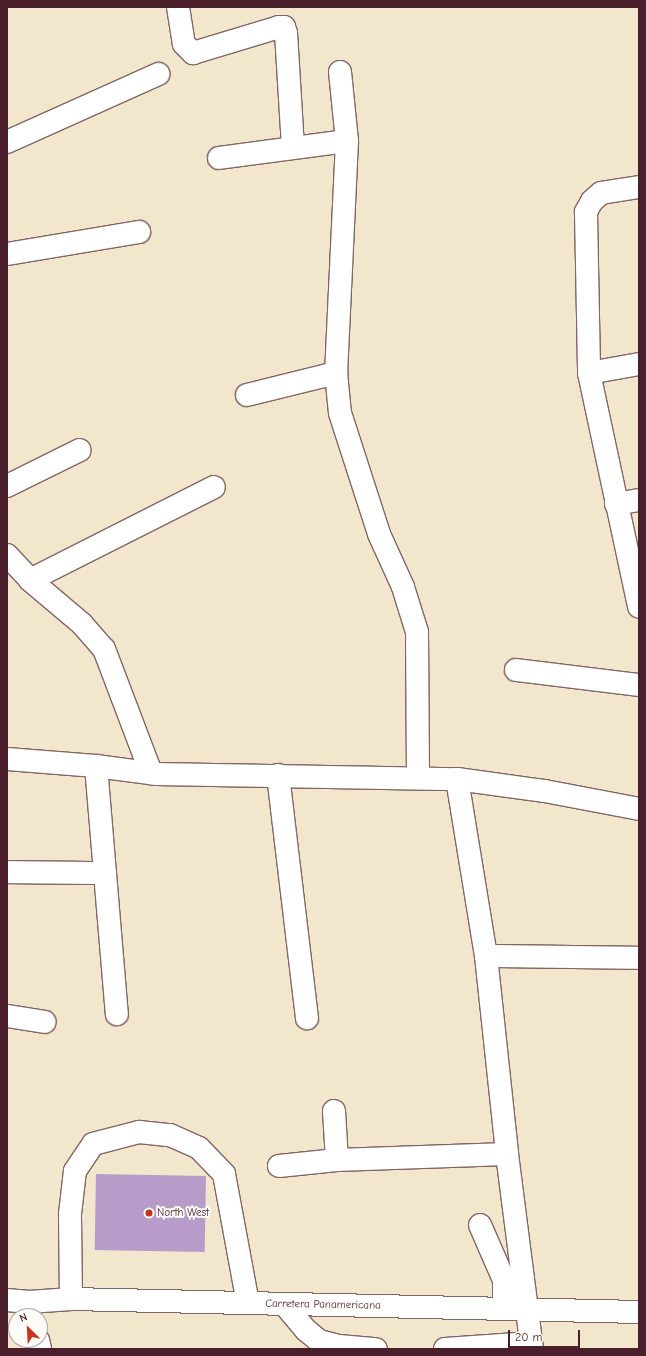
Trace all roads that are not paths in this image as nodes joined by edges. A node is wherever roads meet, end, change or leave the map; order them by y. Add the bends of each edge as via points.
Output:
1 (178, 7) edge
2 (340, 72) dead end
3 (158, 74) dead end
4 (347, 141) junction
5 (7, 142) edge
6 (294, 148) junction
7 (219, 158) dead end
8 (639, 187) edge
9 (139, 232) dead end
10 (7, 254) edge
11 (639, 364) edge
12 (336, 373) junction
13 (589, 373) junction
14 (247, 395) dead end
15 (80, 450) dead end
16 (7, 486) edge
17 (214, 488) dead end
18 (639, 500) edge
19 (616, 504) junction
20 (7, 555) edge
21 (30, 580) junction
22 (639, 607) edge
23 (516, 670) dead end
24 (639, 685) edge
25 (7, 759) edge
26 (96, 766) junction
27 (151, 773) junction
28 (278, 775) junction
29 (418, 777) junction
30 (457, 779) junction
31 (639, 809) edge
32 (7, 872) edge
33 (105, 873) junction
34 (486, 956) junction
35 (639, 958) edge
36 (117, 1014) dead end
37 (7, 1016) edge
38 (307, 1018) dead end
39 (45, 1022) dead end
40 (334, 1111) dead end
41 (507, 1154) junction
42 (337, 1160) junction
43 (279, 1166) dead end
44 (480, 1225) dead end
45 (71, 1298) junction
46 (7, 1300) edge
47 (248, 1303) junction
48 (284, 1304) junction
49 (28, 1308) edge
50 (35, 1308) edge
51 (504, 1310) junction
52 (527, 1310) junction
53 (639, 1312) edge
54 (531, 1346) edge
55 (363, 1349) edge
56 (445, 1349) edge

1 - 6 street via 184,44 193,53 284,27
2 - 4 street
3 - 5 street
4 - 6 street
4 - 12 street
6 - 7 street
8 - 13 street via 601,193 592,201 586,212
9 - 10 street
11 - 13 street
12 - 14 street
12 - 29 street via 340,413 378,534 403,587 417,632
13 - 19 street
15 - 16 street
17 - 21 street
18 - 19 street
19 - 22 street
20 - 21 street
21 - 27 street via 82,624 104,649
23 - 24 street
25 - 26 street
26 - 27 street
26 - 33 street
27 - 28 street
28 - 29 street
28 - 38 street
29 - 30 street
30 - 31 street via 545,791
30 - 34 street
32 - 33 street
33 - 36 street
34 - 35 street
34 - 41 street
37 - 39 street
40 - 42 street
41 - 42 street
41 - 52 street
42 - 43 street
44 - 51 street via 504,1280
45 - 47 street, Carretera Panamericana
45 - 47 street via 70,1214 75,1171 93,1144 139,1132 170,1135 199,1148 224,1174
45 - 50 street, Carretera Panamericana
46 - 49 street, Carretera Panamericana
47 - 48 street, Carretera Panamericana
48 - 51 street, Carretera Panamericana
48 - 55 street via 319,1341
51 - 52 street, Carretera Panamericana
52 - 53 street, Carretera Panamericana
52 - 54 street
54 - 56 street

